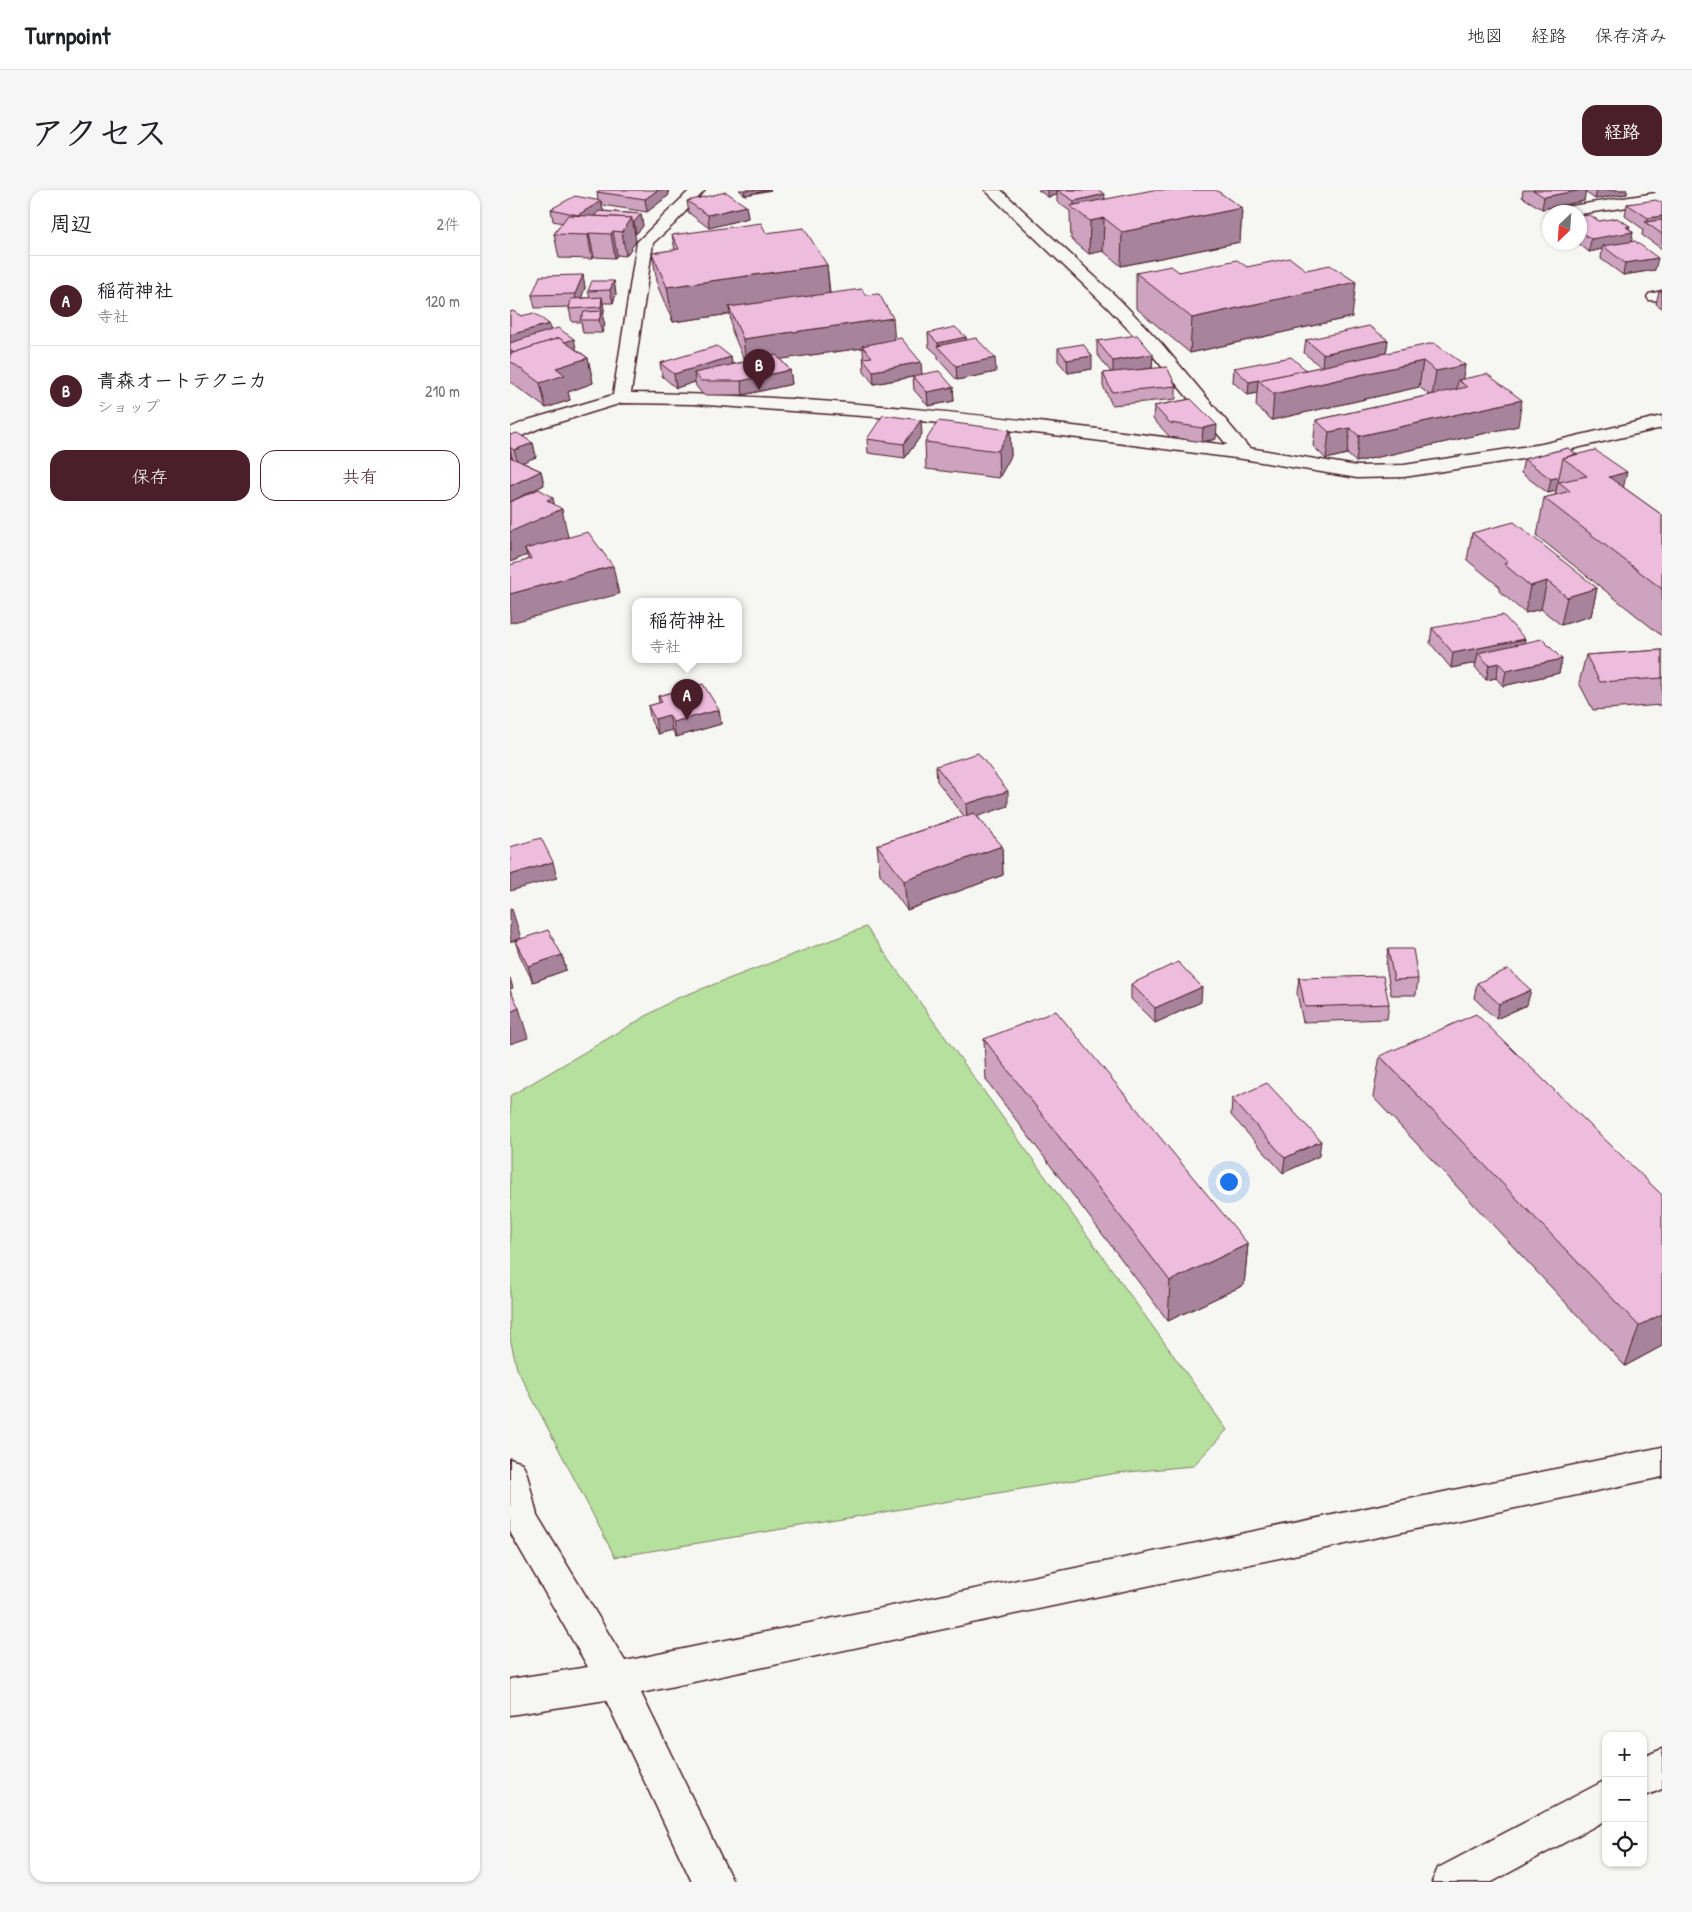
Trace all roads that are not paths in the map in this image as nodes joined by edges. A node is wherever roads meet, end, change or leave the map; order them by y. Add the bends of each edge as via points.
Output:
1 (698, 190) edge
2 (992, 190) edge
3 (1662, 198) edge
4 (1587, 209) edge
5 (622, 398) junction
6 (1662, 422) edge
7 (510, 435) edge
8 (1243, 453) junction
9 (1662, 1462) edge
10 (510, 1474) edge
11 (616, 1681) junction
12 (510, 1697) edge
13 (1662, 1768) edge
14 (1645, 1777) edge
15 (1602, 1801) edge
16 (1471, 1878) edge
17 (713, 1882) edge

1 - 5 street via 670,221 645,242
2 - 8 street via 1114,304
3 - 4 street
5 - 7 street via 526,420
5 - 8 street via 693,399 891,413 1054,428
6 - 8 street via 1542,450 1404,471 1357,472
9 - 11 street
10 - 11 street via 521,1519
11 - 12 street
11 - 17 street
13 - 14 street
15 - 16 street

